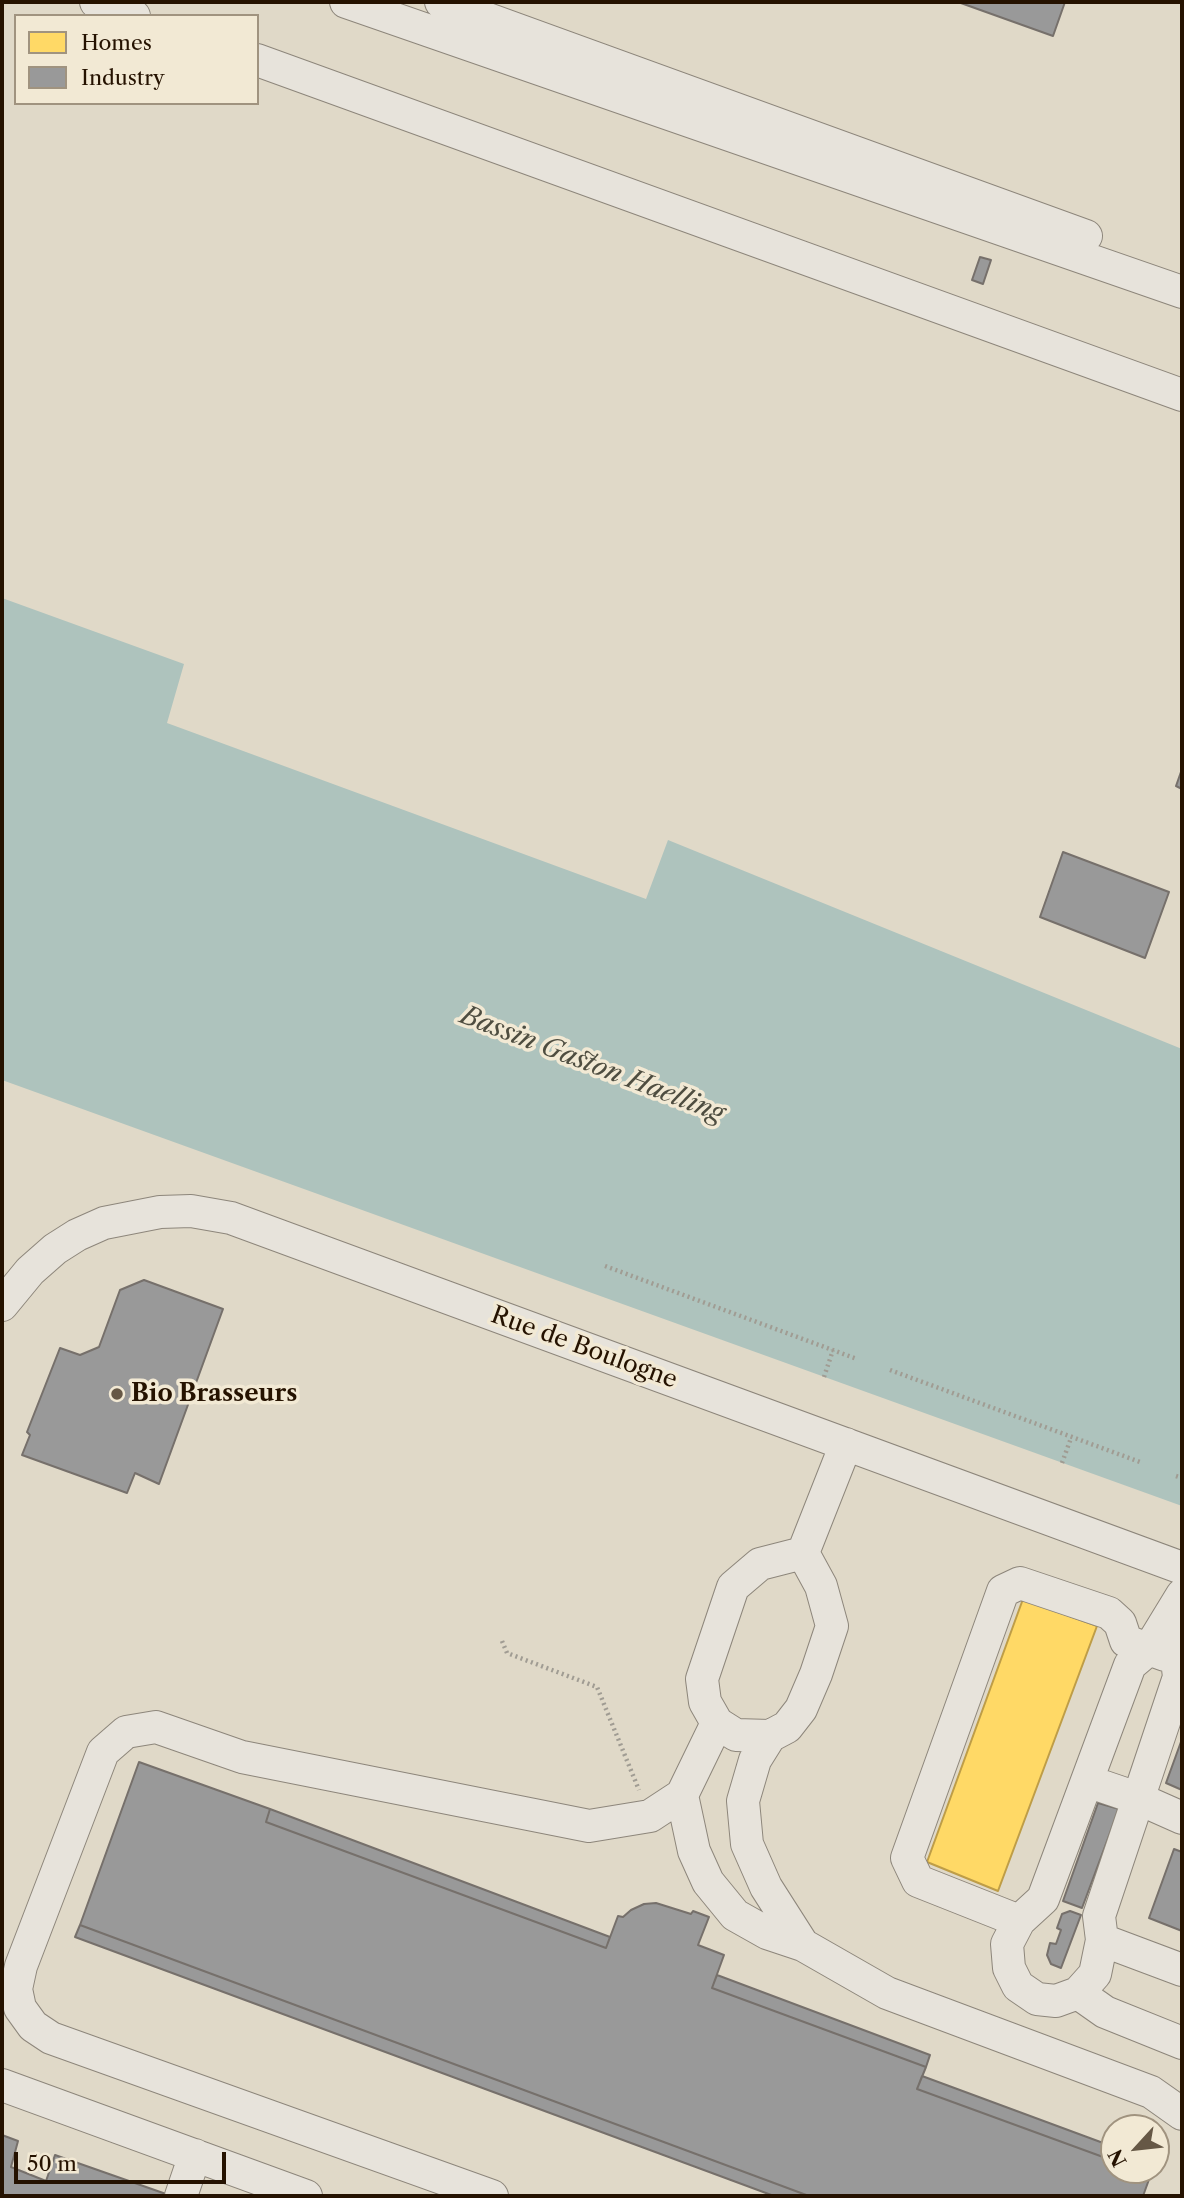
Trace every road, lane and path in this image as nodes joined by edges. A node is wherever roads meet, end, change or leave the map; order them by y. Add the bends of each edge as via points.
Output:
1 (96, 2) edge
2 (346, 2) edge
3 (441, 2) edge
4 (129, 14) edge
5 (259, 61) edge
6 (886, 189) junction
7 (1182, 271) edge
8 (1182, 292) edge
9 (1182, 313) edge
10 (1182, 395) edge
11 (605, 1266) dead end
12 (2, 1305) edge
13 (833, 1350) junction
14 (857, 1359) dead end
15 (890, 1370) dead end
16 (824, 1377) dead end
17 (1071, 1438) junction
18 (845, 1444) junction
19 (1140, 1462) dead end
20 (1062, 1463) dead end
21 (803, 1553) junction
22 (1182, 1568) edge
23 (1182, 1595) edge
24 (502, 1640) dead end
25 (1169, 1648) edge
26 (717, 1723) junction
27 (770, 1736) junction
28 (1087, 1781) junction
29 (682, 1795) junction
30 (1137, 1798) junction
31 (650, 1816) junction
32 (1182, 1818) edge
33 (1019, 1921) junction
34 (1102, 1940) junction
35 (803, 1945) junction
36 (1182, 1970) edge
37 (1078, 1993) junction
38 (1182, 2043) edge
39 (2, 2085) edge
40 (1182, 2114) edge
41 (195, 2155) junction
42 (181, 2196) edge
43 (306, 2196) edge
44 (492, 2196) edge

1 - 4 street
2 - 6 street
3 - 7 street
5 - 10 street
6 - 8 street
6 - 9 street via 964,235
11 - 13 path
12 - 18 street, Rue de Boulogne via 55,1249 104,1223 160,1212 231,1218
13 - 14 path
13 - 16 path
15 - 17 path
17 - 19 path
17 - 20 path
18 - 21 street
18 - 22 street, Rue de Boulogne
21 - 26 street via 760,1564 733,1587 702,1679 705,1702
21 - 27 street via 821,1586 832,1626 801,1709 787,1727
23 - 25 street
24 - 31 path via 507,1653 597,1687
25 - 28 street via 1130,1665
25 - 30 street via 1179,1677
25 - 33 street via 1126,1641 1120,1623 1109,1613 1020,1583 1003,1591 907,1858 918,1881
26 - 27 street via 736,1735
26 - 29 street
27 - 35 street via 755,1760 743,1801 747,1844 766,1886
28 - 30 street
28 - 33 street via 1043,1899
29 - 31 street
29 - 35 street via 694,1851 708,1882 735,1914 767,1933
30 - 32 street
30 - 34 street via 1099,1916
31 - 44 street via 589,1826 242,1757 156,1727 126,1732 103,1752 91,1778 21,1966 16,1989 20,2008 33,2026 51,2038
33 - 37 street via 1007,1944 1009,1968 1018,1986 1037,1999 1056,2001
34 - 36 street
34 - 37 street via 1095,1975
35 - 40 street via 887,1993 1151,2092
37 - 38 street via 1105,2012
39 - 41 street
41 - 42 street
41 - 43 street

